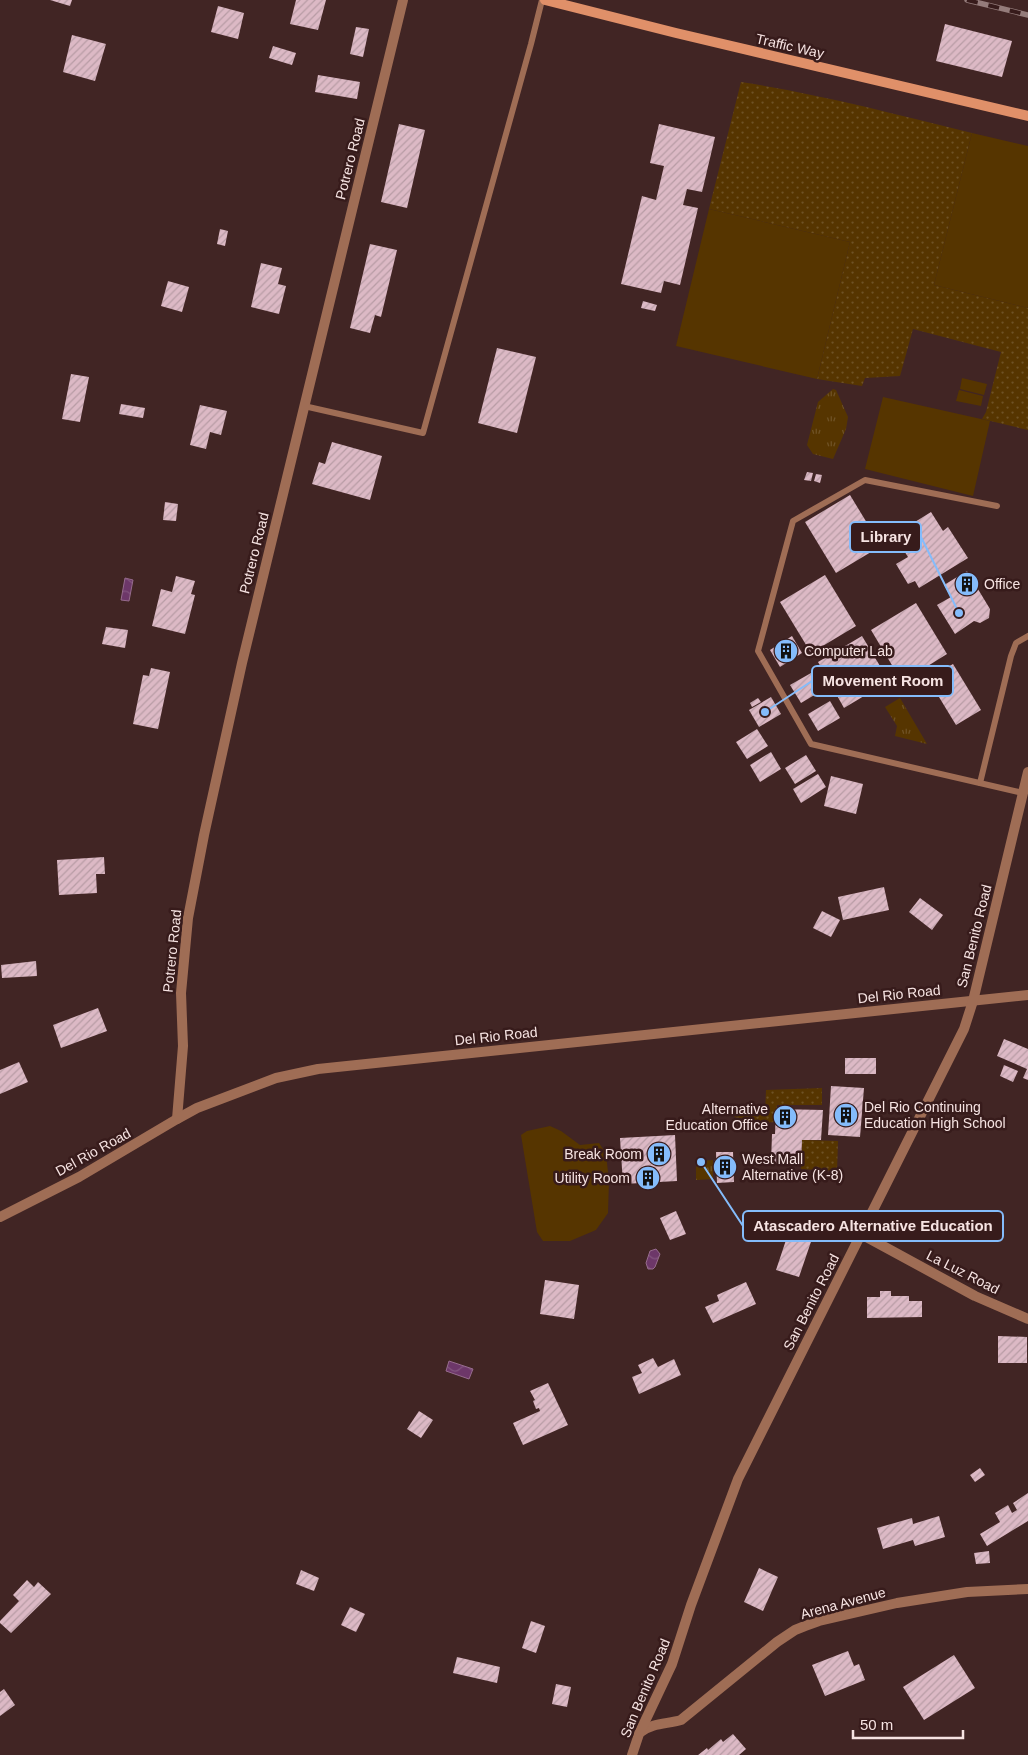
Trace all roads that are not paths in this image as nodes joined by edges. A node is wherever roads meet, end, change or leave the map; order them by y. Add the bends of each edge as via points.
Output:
1 (403, 0) edge
2 (543, 0) edge
3 (1028, 116) edge
4 (304, 406) junction
5 (997, 506) dead end
6 (1028, 636) edge
7 (1028, 772) edge
8 (980, 783) junction
9 (1023, 793) junction
10 (1028, 995) edge
11 (973, 1001) junction
12 (177, 1119) junction
13 (0, 1217) edge
14 (861, 1234) junction
15 (1028, 1319) edge
16 (1028, 1589) edge
17 (639, 1734) junction
18 (632, 1755) edge

1 - 4 street, Potrero Road
2 - 3 street, Traffic Way
2 - 4 lane via 423,433
4 - 12 street, Potrero Road via 242,663 188,918 181,993 183,1046
5 - 8 lane via 865,480 793,522 758,651 812,744
6 - 8 lane via 1016,643 1011,656
7 - 9 street, San Benito Road
8 - 9 lane
9 - 11 street, San Benito Road
10 - 11 street, Del Rio Road
11 - 12 street, Del Rio Road via 318,1069 276,1078
11 - 14 street, San Benito Road via 964,1029
12 - 13 street, Del Rio Road via 79,1177
14 - 15 street, La Luz Road via 975,1296
14 - 17 street, San Benito Road via 738,1478 672,1664
16 - 17 street, Arena Avenue via 967,1592 897,1603 805,1626 777,1642 681,1720 648,1726
17 - 18 street, San Benito Road

